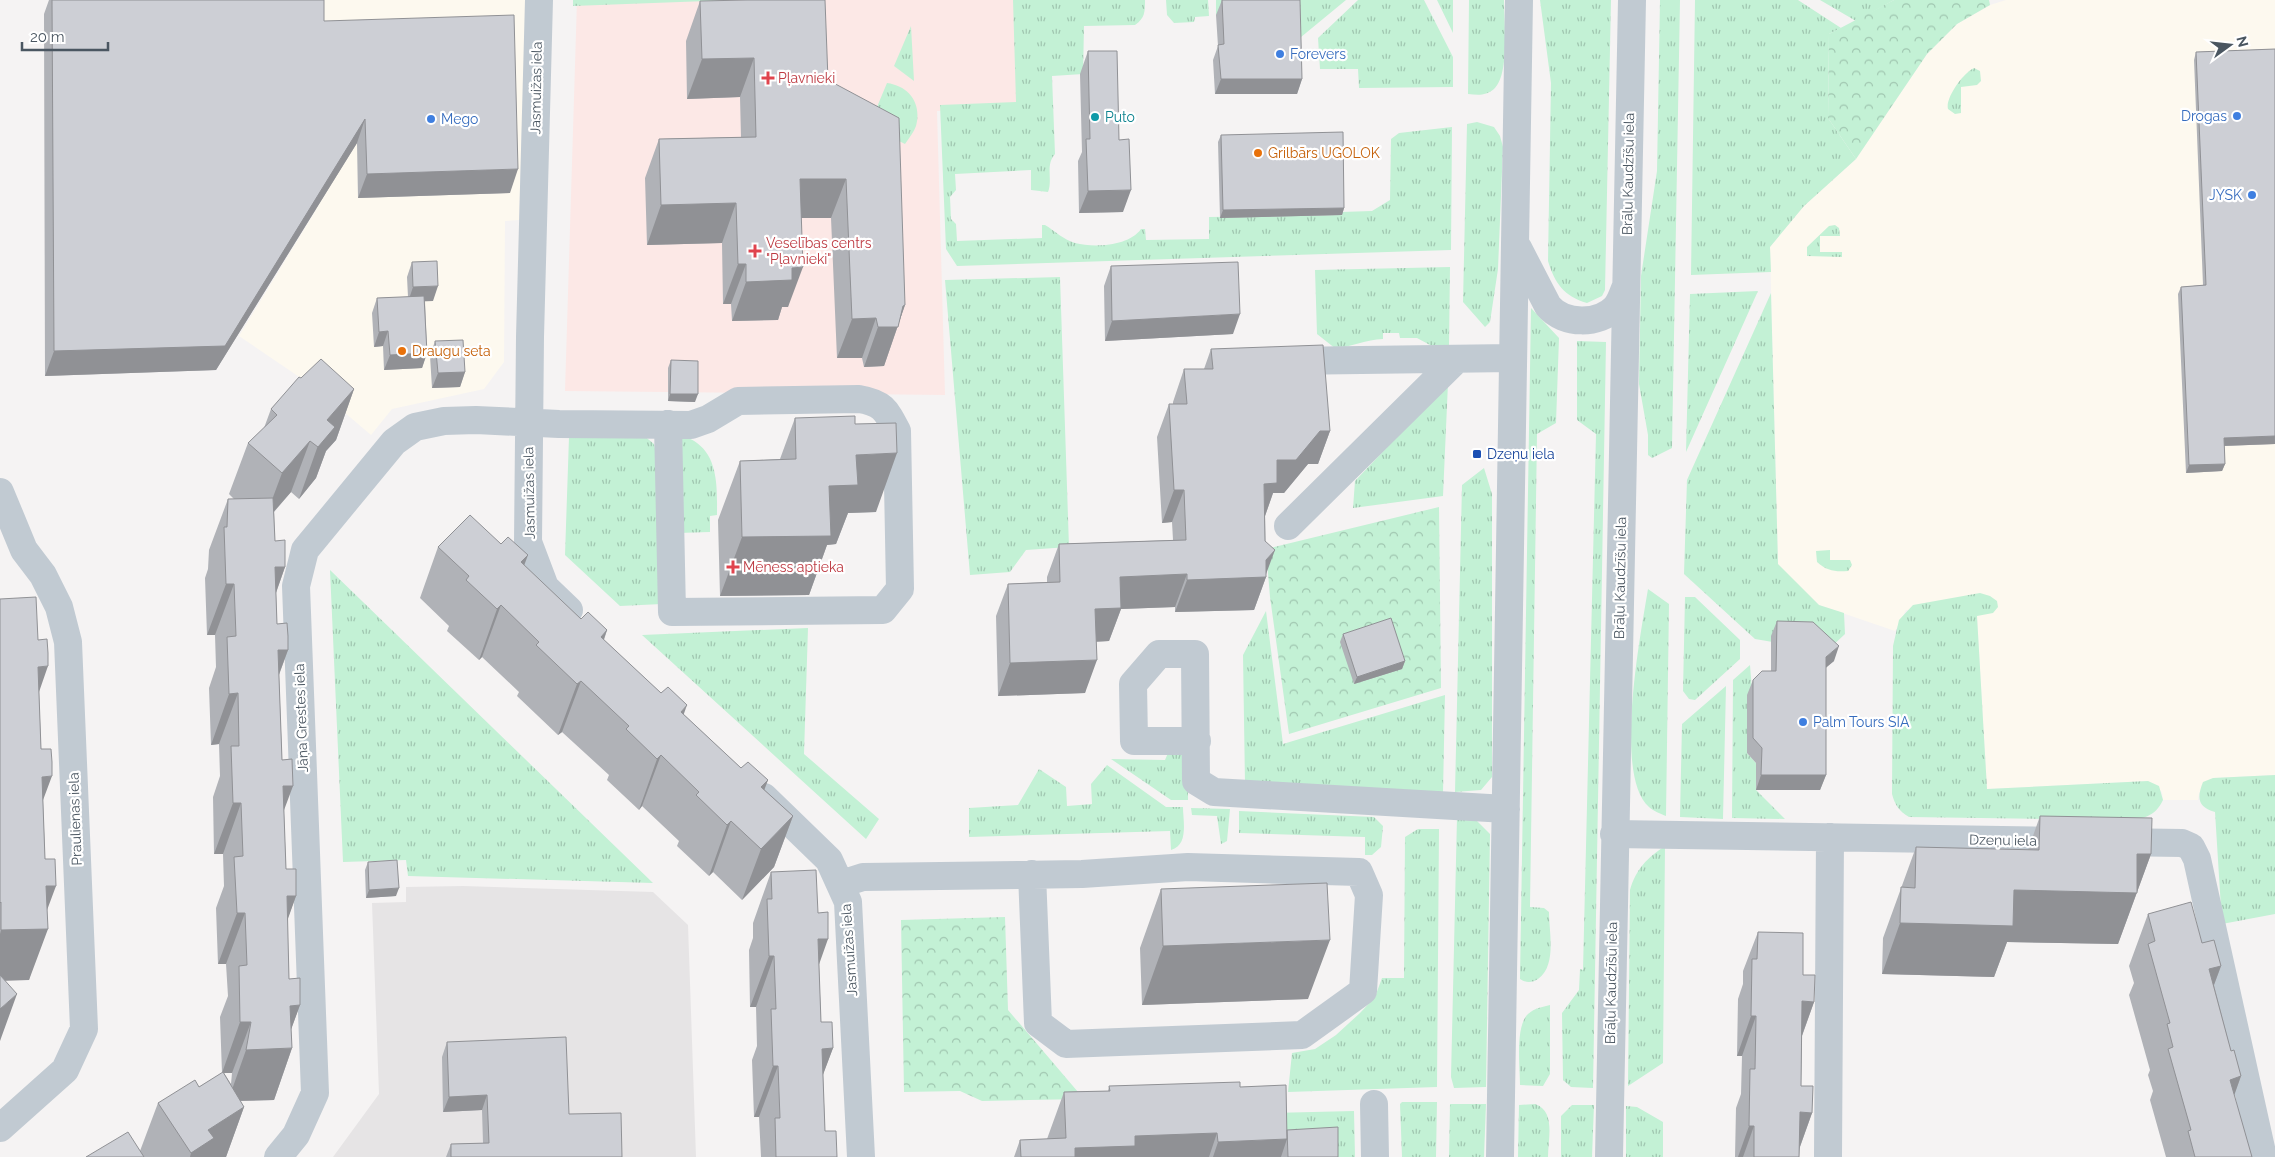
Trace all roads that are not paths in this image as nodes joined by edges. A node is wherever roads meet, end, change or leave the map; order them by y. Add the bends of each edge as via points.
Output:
1 (538, 0) edge
2 (1519, 0) edge
3 (1632, 0) edge
4 (1516, 242) junction
5 (1626, 286) junction
6 (1512, 358) junction
7 (1456, 360) junction
8 (1258, 361) edge
9 (528, 423) junction
10 (668, 424) junction
11 (1, 499) edge
12 (1288, 526) dead end
13 (585, 626) edge
14 (1197, 741) dead end
15 (745, 779) edge
16 (1506, 809) junction
17 (1614, 834) junction
18 (1830, 837) junction
19 (1032, 874) junction
20 (841, 884) junction
21 (1374, 1104) dead end
22 (0, 1128) edge
23 (278, 1157) edge
24 (861, 1157) edge
25 (1375, 1157) edge
26 (1500, 1157) edge
27 (1609, 1157) edge
28 (1828, 1157) edge
29 (2263, 1157) edge

1 - 9 street, Jasmuižas iela
2 - 4 street
3 - 5 street, Brāļu Kaudzīšu iela
4 - 5 street via 1548,306 1571,319 1594,320 1606,314 1620,301
4 - 6 street
5 - 17 street, Brāļu Kaudzīšu iela
6 - 7 street
6 - 16 street
7 - 8 street
7 - 12 street
9 - 10 street, Jāņa Grestes iela
9 - 13 street, Jasmuižas iela via 528,542 546,587
9 - 23 street, Jāņa Grestes iela via 444,421 415,427 394,442 305,550 296,586 315,1093 296,1135
10 - 10 street, Jāņa Grestes iela via 691,425 738,402 859,399 876,402 887,412 897,431 900,589 883,610 672,612
11 - 22 street, Praulienas iela via 24,550 43,575 59,607 68,642 84,1029 65,1070
14 - 16 street via 1196,780 1214,792
15 - 20 street, Jasmuižas iela via 830,860
16 - 26 street
17 - 18 street, Dzeņu iela
17 - 27 street, Brāļu Kaudzīšu iela
18 - 28 street
18 - 29 street, Dzeņu iela via 2182,843 2191,847 2197,859
19 - 19 street via 1188,867 1359,872 1369,895 1364,991 1302,1035 1066,1044 1038,1023
19 - 20 street via 863,878
20 - 24 street, Jasmuižas iela via 848,902
21 - 25 street

